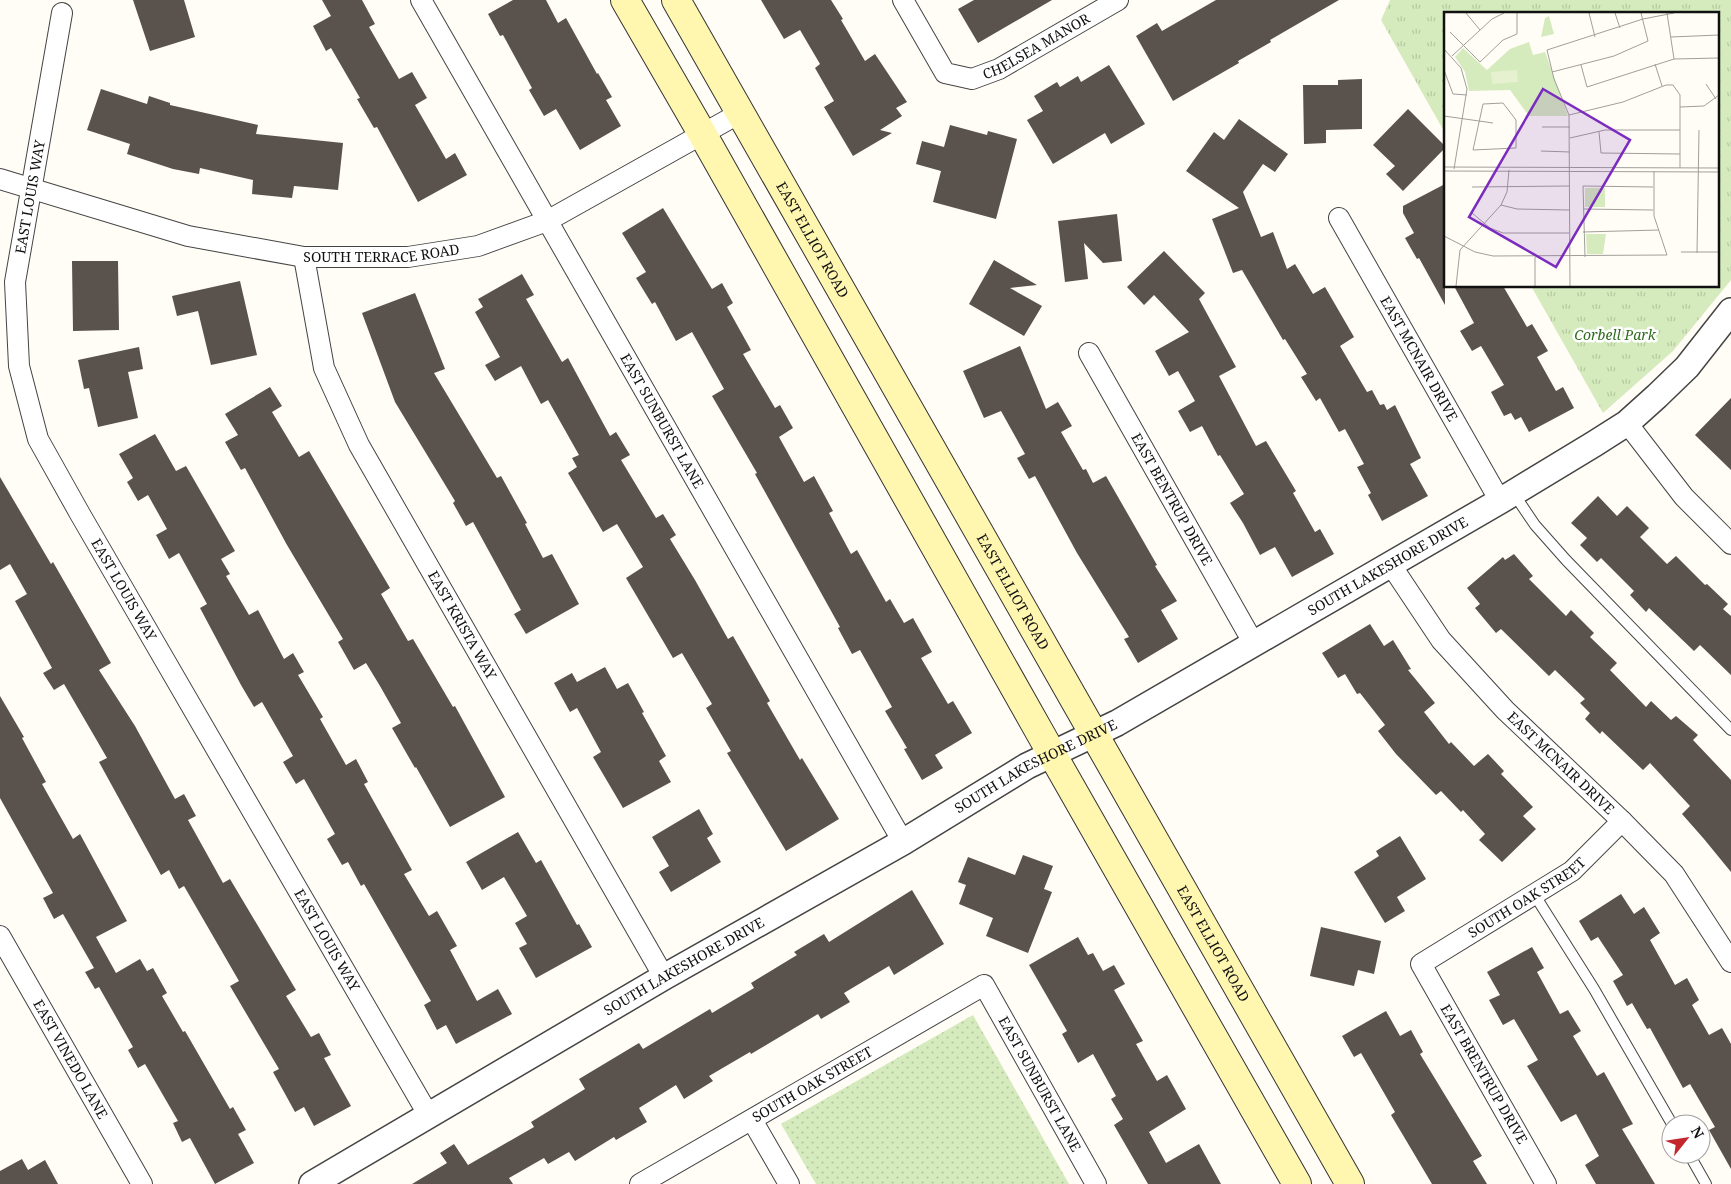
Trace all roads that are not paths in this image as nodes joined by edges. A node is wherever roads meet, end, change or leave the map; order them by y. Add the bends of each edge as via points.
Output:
1 (421, 0) edge
2 (625, 0) edge
3 (676, 0) edge
4 (903, 0) edge
5 (1118, 0) edge
6 (62, 13) dead end
7 (740, 113) junction
8 (703, 135) junction
9 (0, 179) edge
10 (31, 188) junction
11 (1339, 218) dead end
12 (547, 221) junction
13 (304, 257) junction
14 (1731, 311) edge
15 (1089, 352) dead end
16 (1627, 423) junction
17 (1506, 497) junction
18 (1731, 544) edge
19 (1391, 565) junction
20 (1254, 644) junction
21 (1731, 730) edge
22 (1094, 734) junction
23 (1052, 754) junction
24 (1622, 821) junction
25 (902, 842) junction
26 (1534, 894) junction
27 (0, 936) edge
28 (1731, 962) edge
29 (1421, 964) joint
30 (664, 977) junction
31 (984, 985) joint
32 (1666, 1114) edge
33 (429, 1116) junction
34 (752, 1120) junction
35 (1695, 1164) edge
36 (142, 1184) edge
37 (312, 1184) edge
38 (640, 1184) edge
39 (789, 1184) edge
40 (1096, 1184) edge
41 (1297, 1184) edge
42 (1350, 1184) edge
43 (1546, 1184) edge
44 (1706, 1184) edge

1 - 12 street, EAST SUNBURST LANE
2 - 8 main road
3 - 7 main road, EAST ELLIOT ROAD
4 - 5 street, CHELSEA MANOR via 945,74 972,79 999,69
6 - 10 street, EAST LOUIS WAY
7 - 8 street, SOUTH TERRACE ROAD
7 - 22 main road, EAST ELLIOT ROAD
8 - 12 street, SOUTH TERRACE ROAD
8 - 23 main road
9 - 10 street, SOUTH TERRACE ROAD
10 - 13 street, SOUTH TERRACE ROAD via 188,236
10 - 33 street, EAST LOUIS WAY via 16,282 19,366 38,439
11 - 17 street, EAST MCNAIR DRIVE
12 - 13 street, SOUTH TERRACE ROAD via 478,246 408,257
12 - 25 street, EAST SUNBURST LANE
13 - 30 street, EAST KRISTA WAY via 324,368 360,445
14 - 16 street, SOUTH LAKESHORE DRIVE via 1687,368
15 - 20 street, EAST BENTRUP DRIVE
16 - 17 street, SOUTH LAKESHORE DRIVE
16 - 18 street via 1684,497
17 - 19 street, SOUTH LAKESHORE DRIVE
17 - 21 lane
19 - 20 street, SOUTH LAKESHORE DRIVE
19 - 24 street, EAST MCNAIR DRIVE via 1441,640 1505,710
20 - 22 street, SOUTH LAKESHORE DRIVE
22 - 23 street, SOUTH LAKESHORE DRIVE
22 - 42 main road, EAST ELLIOT ROAD
23 - 25 street, SOUTH LAKESHORE DRIVE
23 - 41 main road
24 - 26 street, SOUTH OAK STREET via 1572,871
24 - 28 street, EAST MCNAIR DRIVE via 1674,874
25 - 30 street, SOUTH LAKESHORE DRIVE
26 - 29 street, SOUTH OAK STREET
26 - 32 lane
27 - 36 street, EAST VINEDO LANE
29 - 43 street, EAST BRENTRUP DRIVE
30 - 33 street, SOUTH LAKESHORE DRIVE
31 - 34 street, SOUTH OAK STREET
31 - 40 street, EAST SUNBURST LANE
33 - 37 street, SOUTH LAKESHORE DRIVE
34 - 38 street, SOUTH OAK STREET
34 - 39 street
35 - 44 lane

